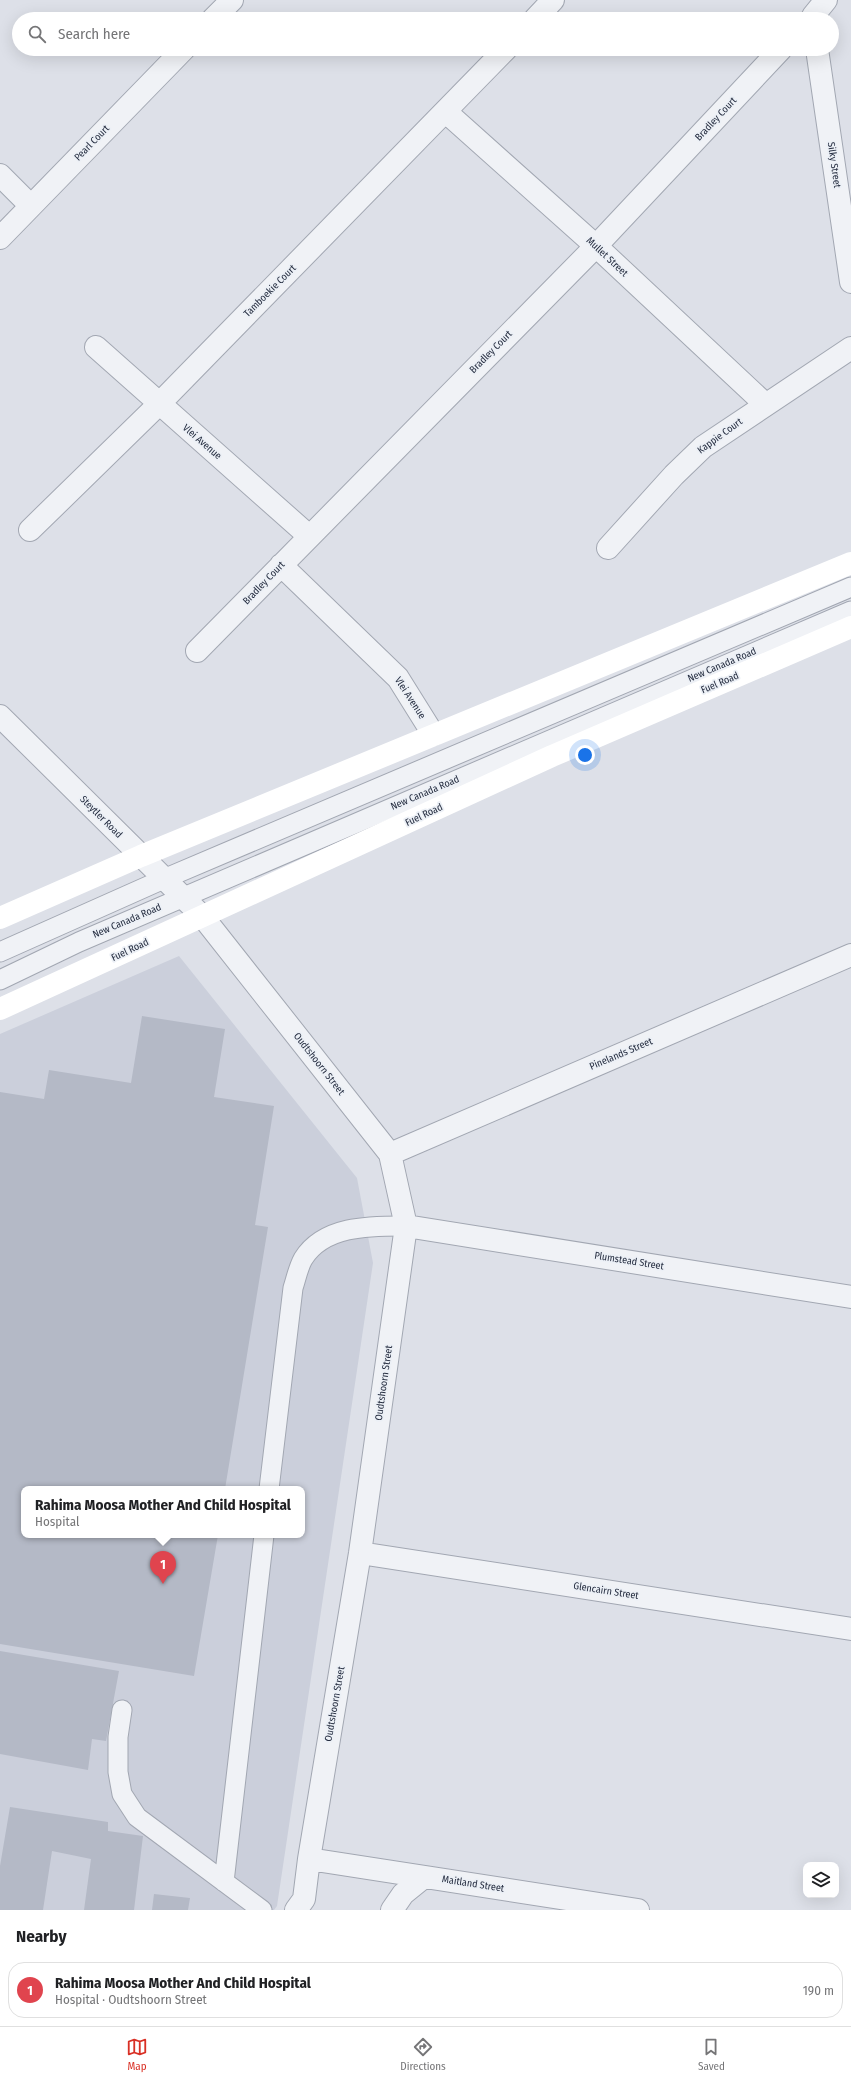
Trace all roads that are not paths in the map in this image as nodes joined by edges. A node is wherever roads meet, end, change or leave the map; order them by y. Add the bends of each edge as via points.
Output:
1 (232, 0) edge
2 (553, 0) edge
3 (220, 12) edge
4 (542, 12) edge
5 (177, 56) edge
6 (499, 56) edge
7 (774, 56) edge
8 (818, 56) edge
9 (446, 112) junction
10 (0, 175) edge
11 (31, 206) junction
12 (0, 238) edge
13 (596, 246) junction
14 (851, 282) edge
15 (96, 347) dead end
16 (851, 348) edge
17 (159, 404) junction
18 (765, 404) junction
19 (30, 530) dead end
20 (309, 536) junction
21 (608, 548) dead end
22 (851, 563) edge
23 (281, 565) junction
24 (851, 587) edge
25 (851, 611) edge
26 (851, 627) edge
27 (197, 651) dead end
28 (0, 716) edge
29 (433, 734) junction
30 (141, 856) junction
31 (166, 878) junction
32 (185, 897) junction
33 (203, 917) junction
34 (0, 918) edge
35 (0, 952) edge
36 (851, 955) edge
37 (0, 980) edge
38 (0, 1008) edge
39 (390, 1154) junction
40 (406, 1226) junction
41 (851, 1296) edge
42 (269, 1486) edge
43 (264, 1538) edge
44 (360, 1553) junction
45 (851, 1629) edge
46 (122, 1710) dead end
47 (309, 1859) junction
48 (424, 1877) junction
49 (224, 1882) junction
50 (306, 1906) edge
51 (262, 1910) edge
52 (392, 1910) edge
53 (638, 1910) edge

1 - 3 street
2 - 4 street
5 - 11 street, Pearl Court
6 - 9 street, Tamboekie Court
7 - 13 street, Bradley Court
8 - 14 street, Silky Street
9 - 13 street, Mullet Street
9 - 17 street, Tamboekie Court
10 - 11 street
11 - 12 street, Pearl Court
13 - 18 street, Mullet Street
13 - 20 street, Bradley Court
15 - 17 street, Vlei Avenue
16 - 18 street, Kappie Court
17 - 19 street, Tamboekie Court
17 - 20 street, Vlei Avenue
18 - 21 street, Kappie Court via 703,447
20 - 23 street, Bradley Court
22 - 29 main road
23 - 27 street, Bradley Court
23 - 29 street, Vlei Avenue via 398,678
24 - 31 lane
25 - 32 lane, New Canada Road
26 - 33 main road, Fuel Road via 552,756
28 - 30 street, Steytler Road
29 - 30 main road
30 - 31 street, Steytler Road
30 - 34 main road
31 - 32 street, Steytler Road
31 - 35 lane
32 - 33 street, Steytler Road
32 - 37 lane, New Canada Road via 72,945
33 - 38 main road, Fuel Road
33 - 39 street, Oudtshoorn Street
36 - 39 street, Pinelands Street
39 - 40 street, Oudtshoorn Street
40 - 41 street, Plumstead Street
40 - 42 lane via 376,1226 340,1232 315,1245 303,1260 293,1288
40 - 44 street, Oudtshoorn Street
43 - 49 lane
44 - 45 street, Glencairn Street
44 - 47 street, Oudtshoorn Street
46 - 49 lane via 118,1736 118,1772 122,1794 137,1817
47 - 48 street, Maitland Street
47 - 50 street, Oudtshoorn Street
48 - 52 street via 403,1894
48 - 53 street, Maitland Street
49 - 51 lane

